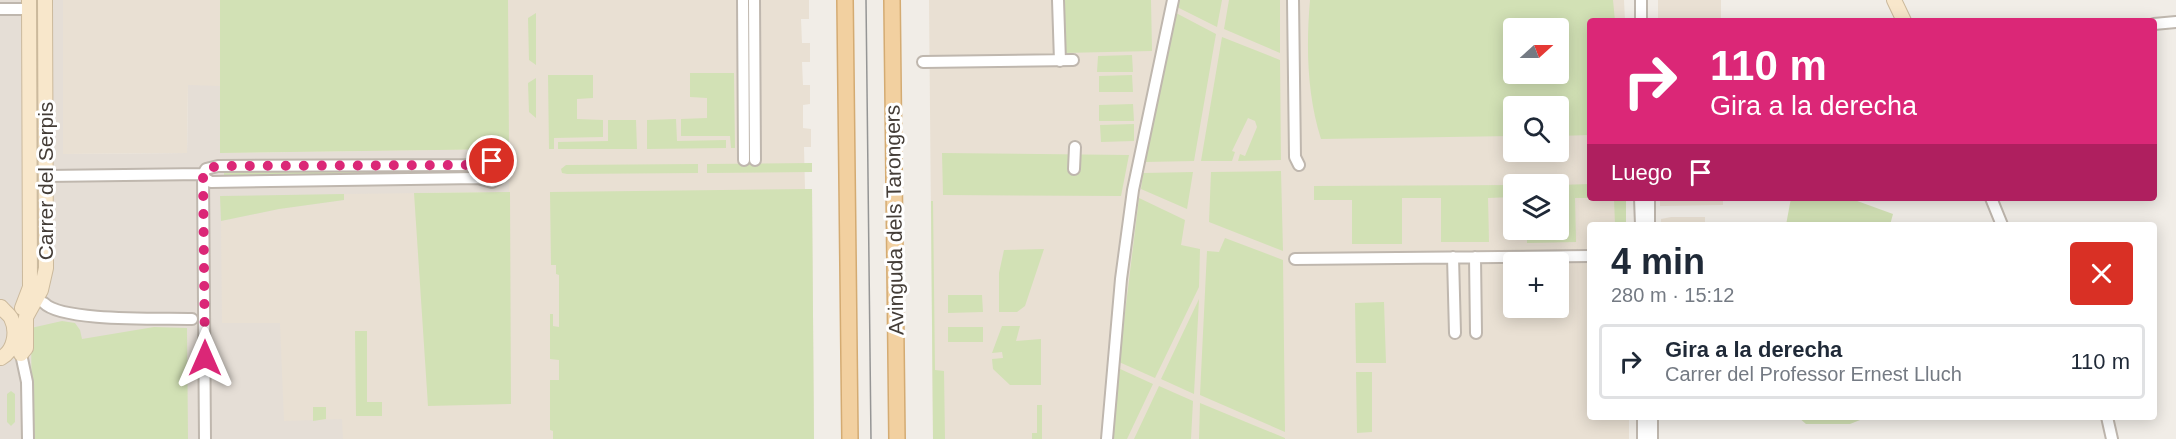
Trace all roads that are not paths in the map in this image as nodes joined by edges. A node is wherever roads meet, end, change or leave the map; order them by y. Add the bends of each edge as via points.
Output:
1 (45, 0) edge
2 (743, 0) edge
3 (753, 0) edge
4 (846, 0) edge
5 (892, 0) edge
6 (1058, 0) edge
7 (1173, 0) edge
8 (1293, 0) edge
9 (1641, 0) edge
10 (1894, 0) edge
11 (29, 5) edge
12 (0, 9) edge
13 (1641, 18) edge
14 (1903, 18) edge
15 (2176, 22) edge
16 (2157, 24) edge
17 (1073, 60) dead end
18 (1060, 61) junction
19 (923, 62) dead end
20 (1075, 147) dead end
21 (1299, 165) dead end
22 (1074, 169) dead end
23 (203, 174) junction
24 (46, 176) junction
25 (1645, 201) edge
26 (1645, 201) edge
27 (1992, 201) edge
28 (1641, 222) edge
29 (1647, 222) edge
30 (2001, 222) edge
31 (1587, 256) edge
32 (1464, 257) junction
33 (1295, 259) dead end
34 (25, 299) junction
35 (44, 303) dead end
36 (0, 308) edge
37 (192, 319) dead end
38 (1455, 333) dead end
39 (1476, 333) dead end
40 (21, 354) junction
41 (0, 358) edge
42 (25, 373) junction
43 (1643, 420) edge
44 (1652, 420) edge
45 (2108, 420) edge
46 (28, 439) edge
47 (205, 439) edge
48 (850, 439) edge
49 (897, 439) edge
50 (1107, 439) edge
51 (1643, 439) edge
52 (1652, 439) edge
53 (2112, 439) edge

1 - 24 street, Carrer del Serpis
2 - 3 street via 749,160
4 - 48 main road
5 - 49 main road, Avinguda dels Tarongers
6 - 18 street
7 - 50 street via 1133,190 1120,279
8 - 21 street via 1295,157
9 - 13 street
10 - 14 street
11 - 12 street
11 - 34 street, Carrer del Serpis via 30,287
15 - 16 street
17 - 18 street
18 - 19 street
20 - 22 street
23 - 23 street via 211,182 478,178 492,182 502,170 496,162 489,161 476,165 218,166
23 - 24 street
23 - 47 street
24 - 40 street, Carrer del Serpis via 44,280 28,311 26,348
25 - 28 street
26 - 29 street
27 - 30 street
31 - 32 street
32 - 33 street
32 - 38 street
32 - 39 street
34 - 36 street
34 - 40 street, Carrer del Serpis via 20,317
35 - 37 street via 52,309 84,315
36 - 41 street via 13,321 13,344 11,351
40 - 41 street
40 - 42 street, Carrer del Serpis
41 - 42 street
42 - 46 street, Carrer del Serpis
43 - 51 street
44 - 52 street
45 - 53 street

